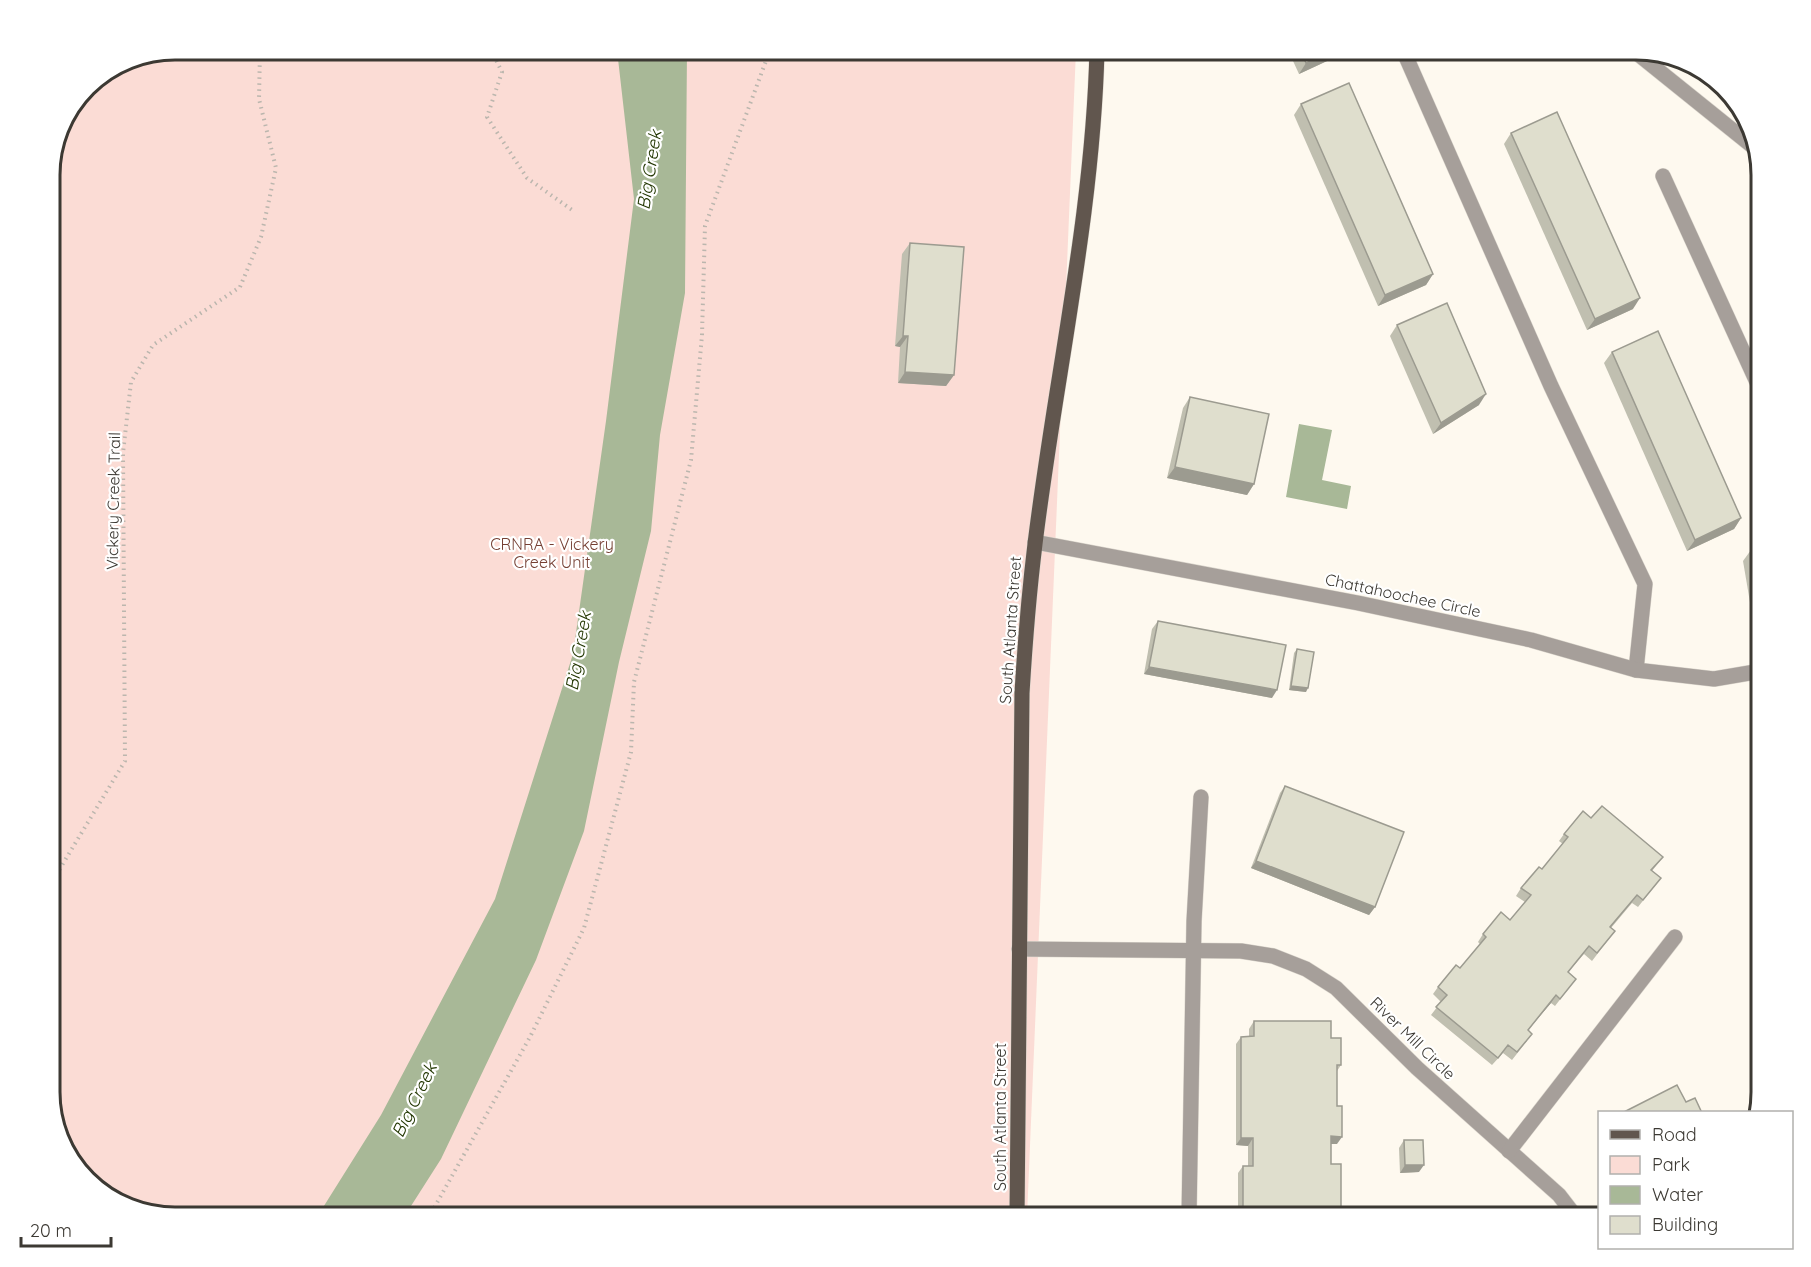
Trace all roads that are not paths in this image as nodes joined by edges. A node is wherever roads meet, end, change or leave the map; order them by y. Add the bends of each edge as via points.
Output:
1 (1096, 60) edge
2 (1407, 60) edge
3 (1646, 61) edge
4 (1745, 140) edge
5 (1663, 176) dead end
6 (1751, 369) edge
7 (1035, 542) junction
8 (1636, 670) junction
9 (1751, 672) edge
10 (1201, 797) dead end
11 (1676, 937) dead end
12 (1019, 949) junction
13 (1193, 950) junction
14 (1509, 1151) junction
15 (1017, 1207) edge
16 (1189, 1207) edge
17 (1568, 1207) edge

1 - 7 main road, South Atlanta Street via 1083,222
2 - 8 street via 1551,386 1645,584
3 - 4 street
5 - 6 street
7 - 8 street, Chattahoochee Circle via 1358,603 1531,640
7 - 12 main road, South Atlanta Street via 1022,693
8 - 9 street, Chattahoochee Circle via 1714,678
10 - 13 street
11 - 14 street
12 - 13 street, River Mill Circle
12 - 15 main road, South Atlanta Street
13 - 14 street, River Mill Circle via 1273,956 1306,969 1336,988
13 - 16 street
14 - 17 street, River Mill Circle

